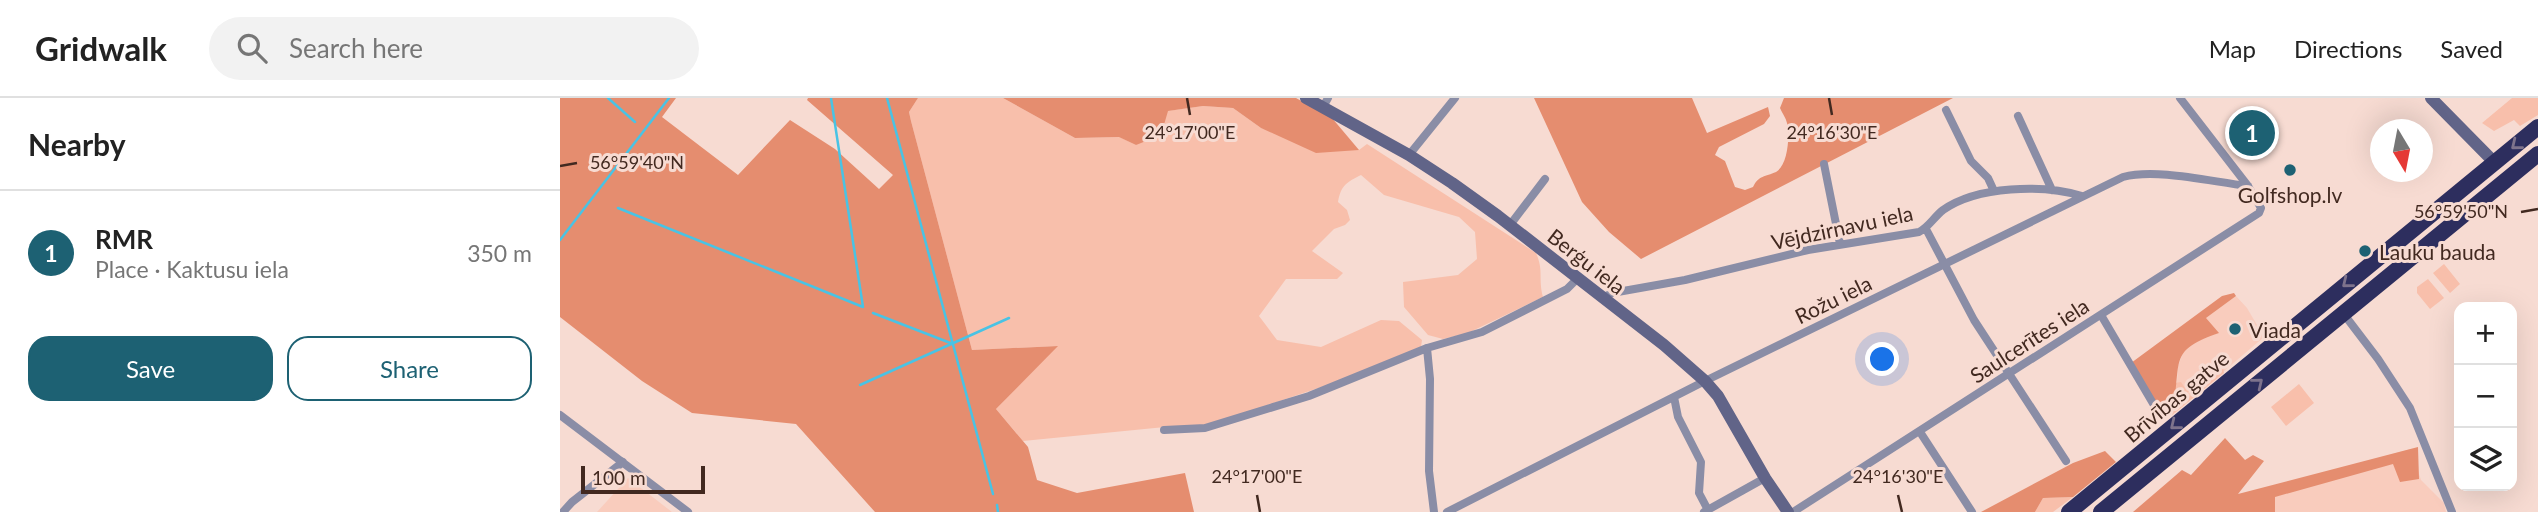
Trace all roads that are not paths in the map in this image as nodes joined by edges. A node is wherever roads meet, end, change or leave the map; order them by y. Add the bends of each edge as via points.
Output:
1 (1306, 98) edge
2 (1455, 98) edge
3 (2180, 98) edge
4 (2431, 98) edge
5 (1326, 103) edge
6 (1946, 110) dead end
7 (2018, 116) dead end
8 (2538, 127) edge
9 (2538, 154) edge
10 (1409, 155) junction
11 (2494, 162) junction
12 (1824, 164) dead end
13 (1545, 179) dead end
14 (2248, 186) junction
15 (2052, 190) junction
16 (1994, 191) junction
17 (2082, 196) junction
18 (1510, 225) junction
19 (1926, 229) junction
20 (1840, 244) junction
21 (1945, 265) junction
22 (1578, 278) junction
23 (1602, 298) junction
24 (2343, 313) junction
25 (2101, 315) junction
26 (1427, 348) junction
27 (2008, 374) junction
28 (1705, 381) junction
29 (1674, 397) junction
30 (560, 415) edge
31 (2161, 417) dead end
32 (1164, 430) dead end
33 (1920, 432) junction
34 (2066, 461) dead end
35 (623, 462) junction
36 (1765, 478) junction
37 (1706, 511) edge
38 (563, 512) edge
39 (688, 512) edge
40 (1434, 512) edge
41 (1447, 512) edge
42 (1790, 512) edge
43 (1972, 512) edge
44 (2069, 512) edge
45 (2101, 512) edge
46 (2452, 512) edge

1 - 5 main road, Berģu iela
2 - 10 street
3 - 14 street
4 - 11 main road
5 - 10 main road, Berģu iela
6 - 16 street via 1971,161
7 - 15 street
8 -> 11 highway, Brīvības gatve
9 - 24 highway, Brīvības gatve
10 - 18 main road, Berģu iela
11 -> 44 highway, Brīvības gatve
12 - 20 street
13 - 18 street
14 - 17 street, Rožu iela via 2138,173
14 - 25 street, Saulcerītes iela via 2261,208 2259,213
15 - 16 street, Vējdzirnavu iela
15 - 17 street, Vējdzirnavu iela
16 - 19 street, Vējdzirnavu iela via 1943,210
17 - 21 street, Rožu iela
18 - 22 main road, Berģu iela
19 - 20 street, Vējdzirnavu iela
19 - 21 street
20 - 23 street, Vējdzirnavu iela
21 - 27 street
21 - 28 street, Rožu iela
22 - 23 main road, Berģu iela
22 - 26 street via 1567,289 1482,332
23 - 28 main road, Berģu iela
45 -> 24 highway, Brīvības gatve
24 - 46 street via 2410,408
25 - 27 street, Saulcerītes iela
25 - 31 street
26 - 32 street via 1308,396 1205,428
26 - 40 street
27 - 33 street, Saulcerītes iela
27 - 34 street
28 - 29 street, Rožu iela
28 - 36 main road, Berģu iela via 1730,413
29 - 37 street via 1678,417 1701,463 1699,493
29 - 41 street, Rožu iela
30 - 35 street
33 - 42 street, Saulcerītes iela
33 - 43 street
35 - 38 street
35 - 39 street
36 - 37 street
36 - 42 main road, Berģu iela

